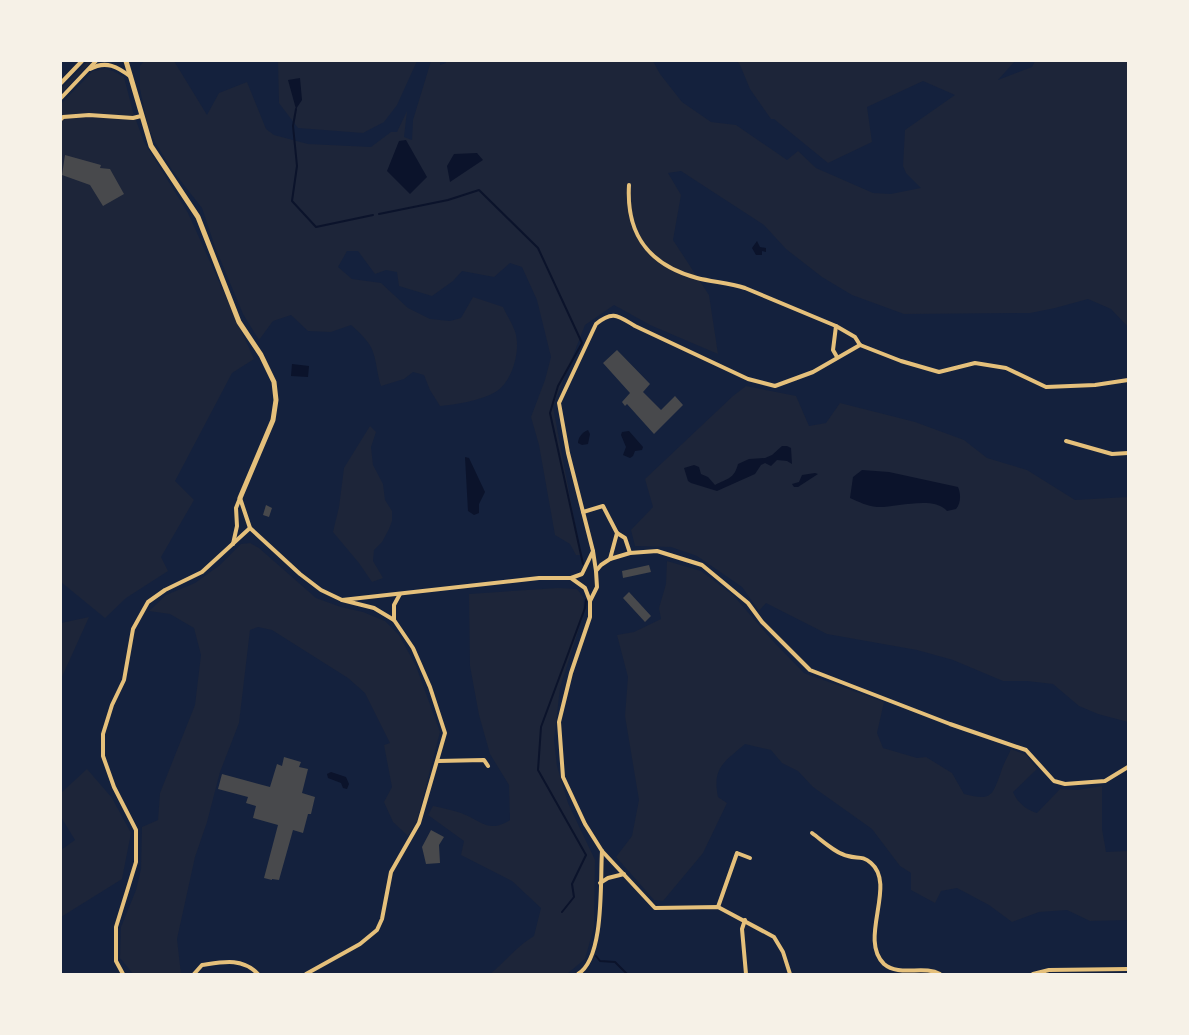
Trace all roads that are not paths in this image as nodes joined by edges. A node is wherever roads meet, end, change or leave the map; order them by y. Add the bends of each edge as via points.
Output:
1 (82, 61) edge
2 (96, 61) edge
3 (126, 61) edge
4 (86, 72) junction
5 (131, 77) junction
6 (61, 83) edge
7 (61, 98) edge
8 (141, 116) junction
9 (62, 118) edge
10 (629, 185) dead end
11 (836, 326) junction
12 (860, 345) junction
13 (837, 357) junction
14 (1128, 380) edge
15 (1066, 441) dead end
16 (1128, 453) edge
17 (240, 498) junction
18 (583, 512) junction
19 (250, 528) junction
20 (617, 532) junction
21 (233, 544) junction
22 (593, 551) junction
23 (630, 553) junction
24 (610, 559) junction
25 (596, 571) junction
26 (571, 578) junction
27 (400, 594) junction
28 (342, 600) junction
29 (590, 602) junction
30 (394, 620) junction
31 (438, 762) junction
32 (488, 766) dead end
33 (1128, 767) edge
34 (812, 833) dead end
35 (602, 851) junction
36 (750, 858) dead end
37 (624, 874) junction
38 (600, 884) junction
39 (718, 907) junction
40 (745, 920) junction
41 (1128, 969) edge
42 (123, 974) edge
43 (194, 974) edge
44 (258, 974) edge
45 (306, 974) edge
46 (578, 974) edge
47 (746, 974) edge
48 (790, 974) edge
49 (940, 974) edge
50 (1033, 974) edge

1 - 6 street
2 - 4 street
3 - 5 street
4 - 5 street via 98,65 114,66
4 - 7 street
5 - 8 street
8 - 9 street via 132,118 88,115
8 - 17 street via 151,146 198,217 239,322 261,355 274,382 276,400 273,420
10 - 11 street via 628,199 632,225 643,246 663,264 698,278 745,288
11 - 12 street via 855,337
11 - 13 street via 833,350
12 - 13 street
12 - 14 street via 939,372 975,363 1006,368 1046,387 1095,385
13 - 18 street via 813,372 775,386 748,379 617,315 606,316 596,324 559,403
15 - 16 street via 1112,454
17 - 19 street
17 - 21 street via 236,508 237,526
18 - 20 street via 603,506
18 - 22 street
19 - 21 street
19 - 28 street via 300,574 321,590
20 - 23 street via 625,538
20 - 24 street
21 - 42 street via 202,572 165,590 148,602 133,629 124,680 112,705 103,734 103,756 114,787 136,830 136,862 116,927 116,961
22 - 25 street
22 - 26 street via 582,574
23 - 24 street
23 - 33 street via 657,551 702,565 748,603 762,622 810,670 950,724 1026,750 1054,781 1065,784 1105,781
24 - 25 street via 601,564
25 - 29 street via 596,587
26 - 27 street via 539,578
26 - 29 street via 585,588
27 - 28 street
27 - 30 street via 394,605
28 - 30 street via 374,608
29 - 35 street via 590,617 571,673 559,722 563,777 585,824
30 - 31 street via 416,655 445,733
31 - 32 street via 484,760
31 - 45 street via 419,823 391,872 382,919 377,930 360,944
34 - 49 street via 848,856 860,856 871,863 878,874 880,904 873,935 877,955 885,965 900,970
35 - 37 street
35 - 38 street
36 - 39 street via 737,853
37 - 38 street via 608,878
37 - 39 street via 655,908
38 - 46 street via 598,934 587,966
39 - 40 street
40 - 47 street via 742,929
40 - 48 street via 774,936 783,952
41 - 50 street via 1049,970
43 - 44 street via 202,965 233,961 248,966

